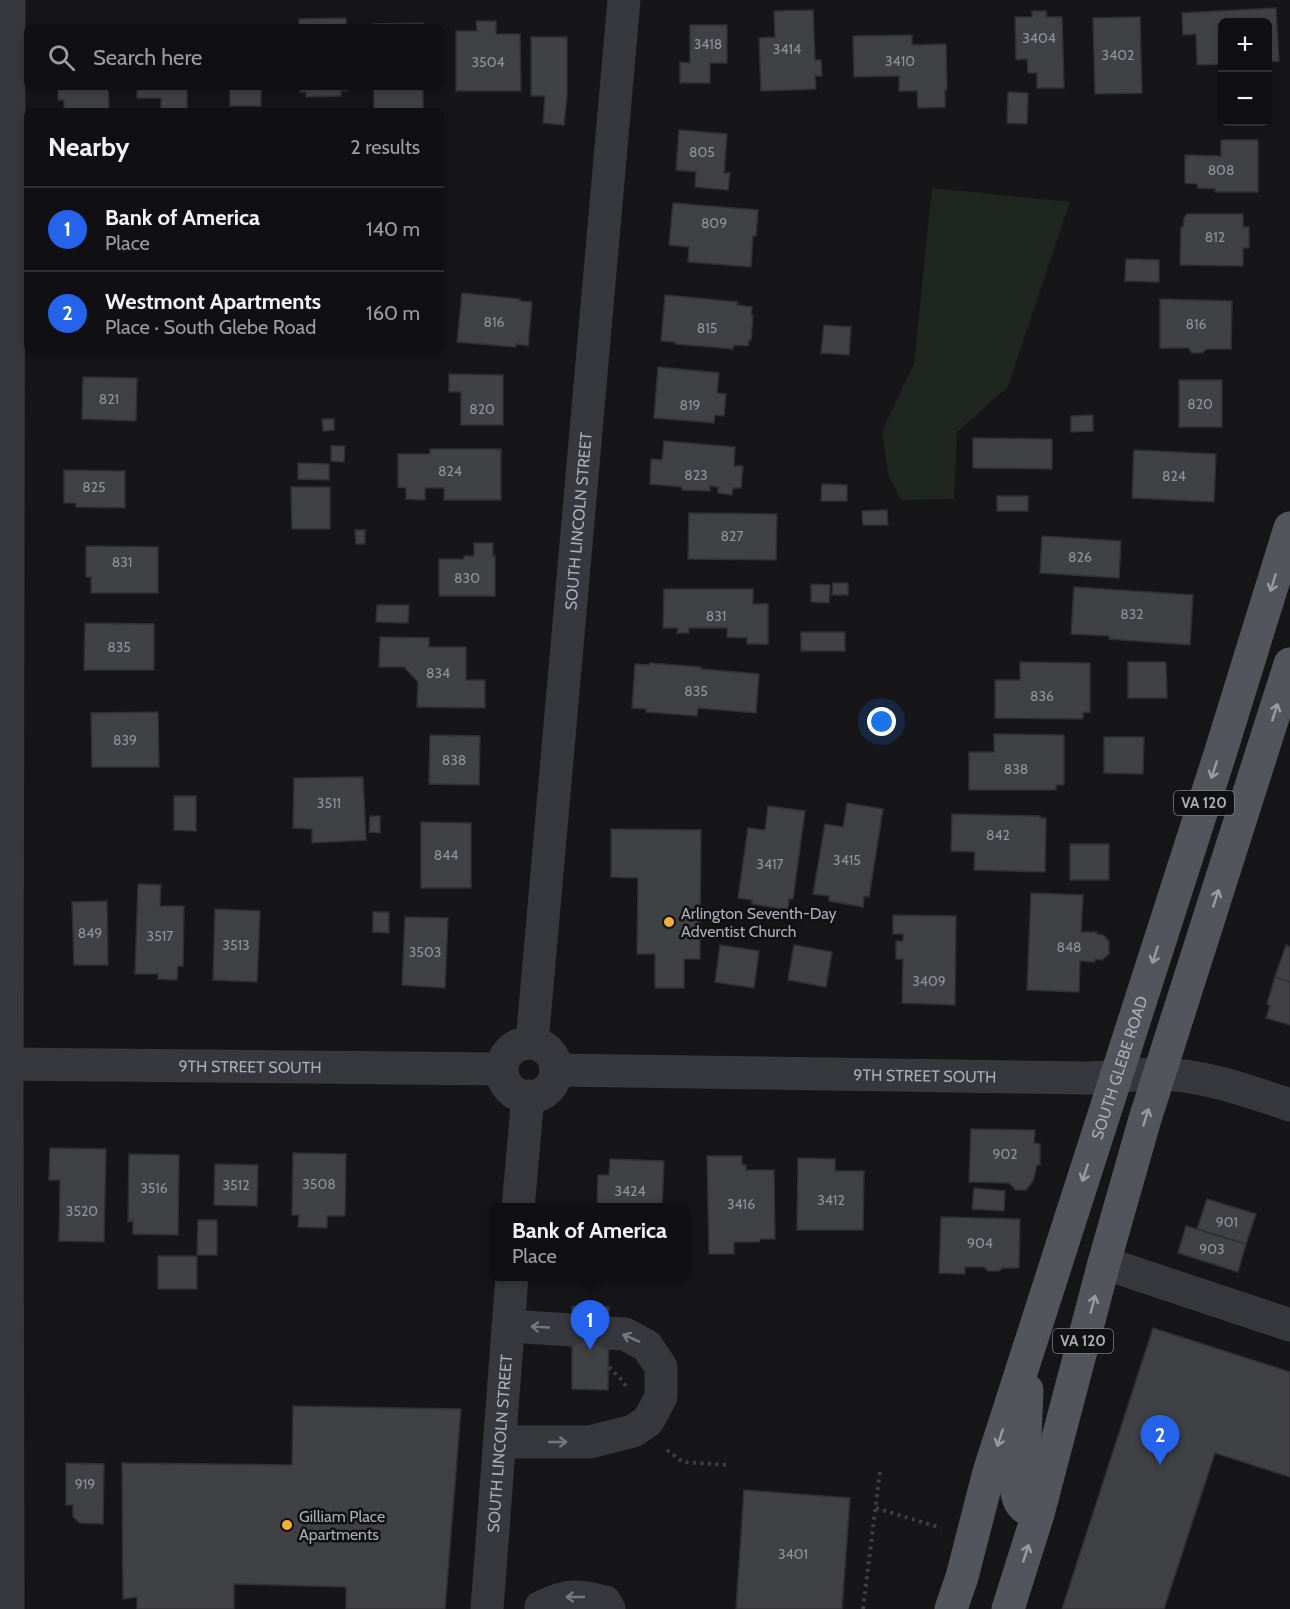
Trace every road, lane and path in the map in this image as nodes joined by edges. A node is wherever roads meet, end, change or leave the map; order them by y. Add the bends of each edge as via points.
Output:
1 (9, 0) edge
2 (624, 0) edge
3 (1290, 528) edge
4 (1290, 664) edge
5 (532, 1043) junction
6 (4, 1064) edge
7 (502, 1069) junction
8 (556, 1070) junction
9 (1160, 1074) junction
10 (1116, 1077) junction
11 (528, 1096) junction
12 (1290, 1105) edge
13 (518, 1203) edge
14 (1104, 1263) junction
15 (512, 1281) edge
16 (1290, 1324) edge
17 (508, 1326) junction
18 (572, 1330) dead end
19 (608, 1333) dead end
20 (1029, 1347) junction
21 (500, 1442) junction
22 (880, 1471) dead end
23 (876, 1508) junction
24 (1038, 1514) junction
25 (4, 1523) edge
26 (942, 1529) dead end
27 (6, 1596) edge
28 (487, 1609) edge
29 (541, 1609) edge
30 (609, 1609) edge
31 (863, 1609) edge
32 (951, 1609) edge
33 (1008, 1609) edge

1 - 6 street
2 - 5 street, SOUTH LINCOLN STREET
3 -> 10 main road, SOUTH GLEBE ROAD / VA 120
9 -> 4 main road, VA 120
5 - 7 street via 508,1053
5 - 8 street via 552,1055
6 - 7 street, 9TH STREET SOUTH
6 - 25 street
7 - 11 street via 513,1091
8 - 10 street, 9TH STREET SOUTH
8 - 11 street via 544,1092
9 - 10 street, 9TH STREET SOUTH
9 - 12 street, 9TH STREET SOUTH via 1233,1086
14 -> 9 main road, VA 120
10 -> 20 main road, SOUTH GLEBE ROAD / VA 120
11 - 13 street
14 - 16 street
24 -> 14 main road, VA 120
15 - 17 street, SOUTH LINCOLN STREET
18 -> 17 street
17 - 21 street, SOUTH LINCOLN STREET
21 -> 19 street via 590,1442 633,1431 648,1421 662,1397 661,1367 647,1346 625,1334
20 - 24 main road via 1024,1445 1017,1492 1024,1508
20 -> 32 main road, SOUTH GLEBE ROAD / VA 120
21 - 28 street, SOUTH LINCOLN STREET
22 - 23 path
23 - 26 path
23 - 31 path
33 -> 24 main road, VA 120
25 - 27 street
30 -> 29 street via 605,1602 580,1596 561,1598

